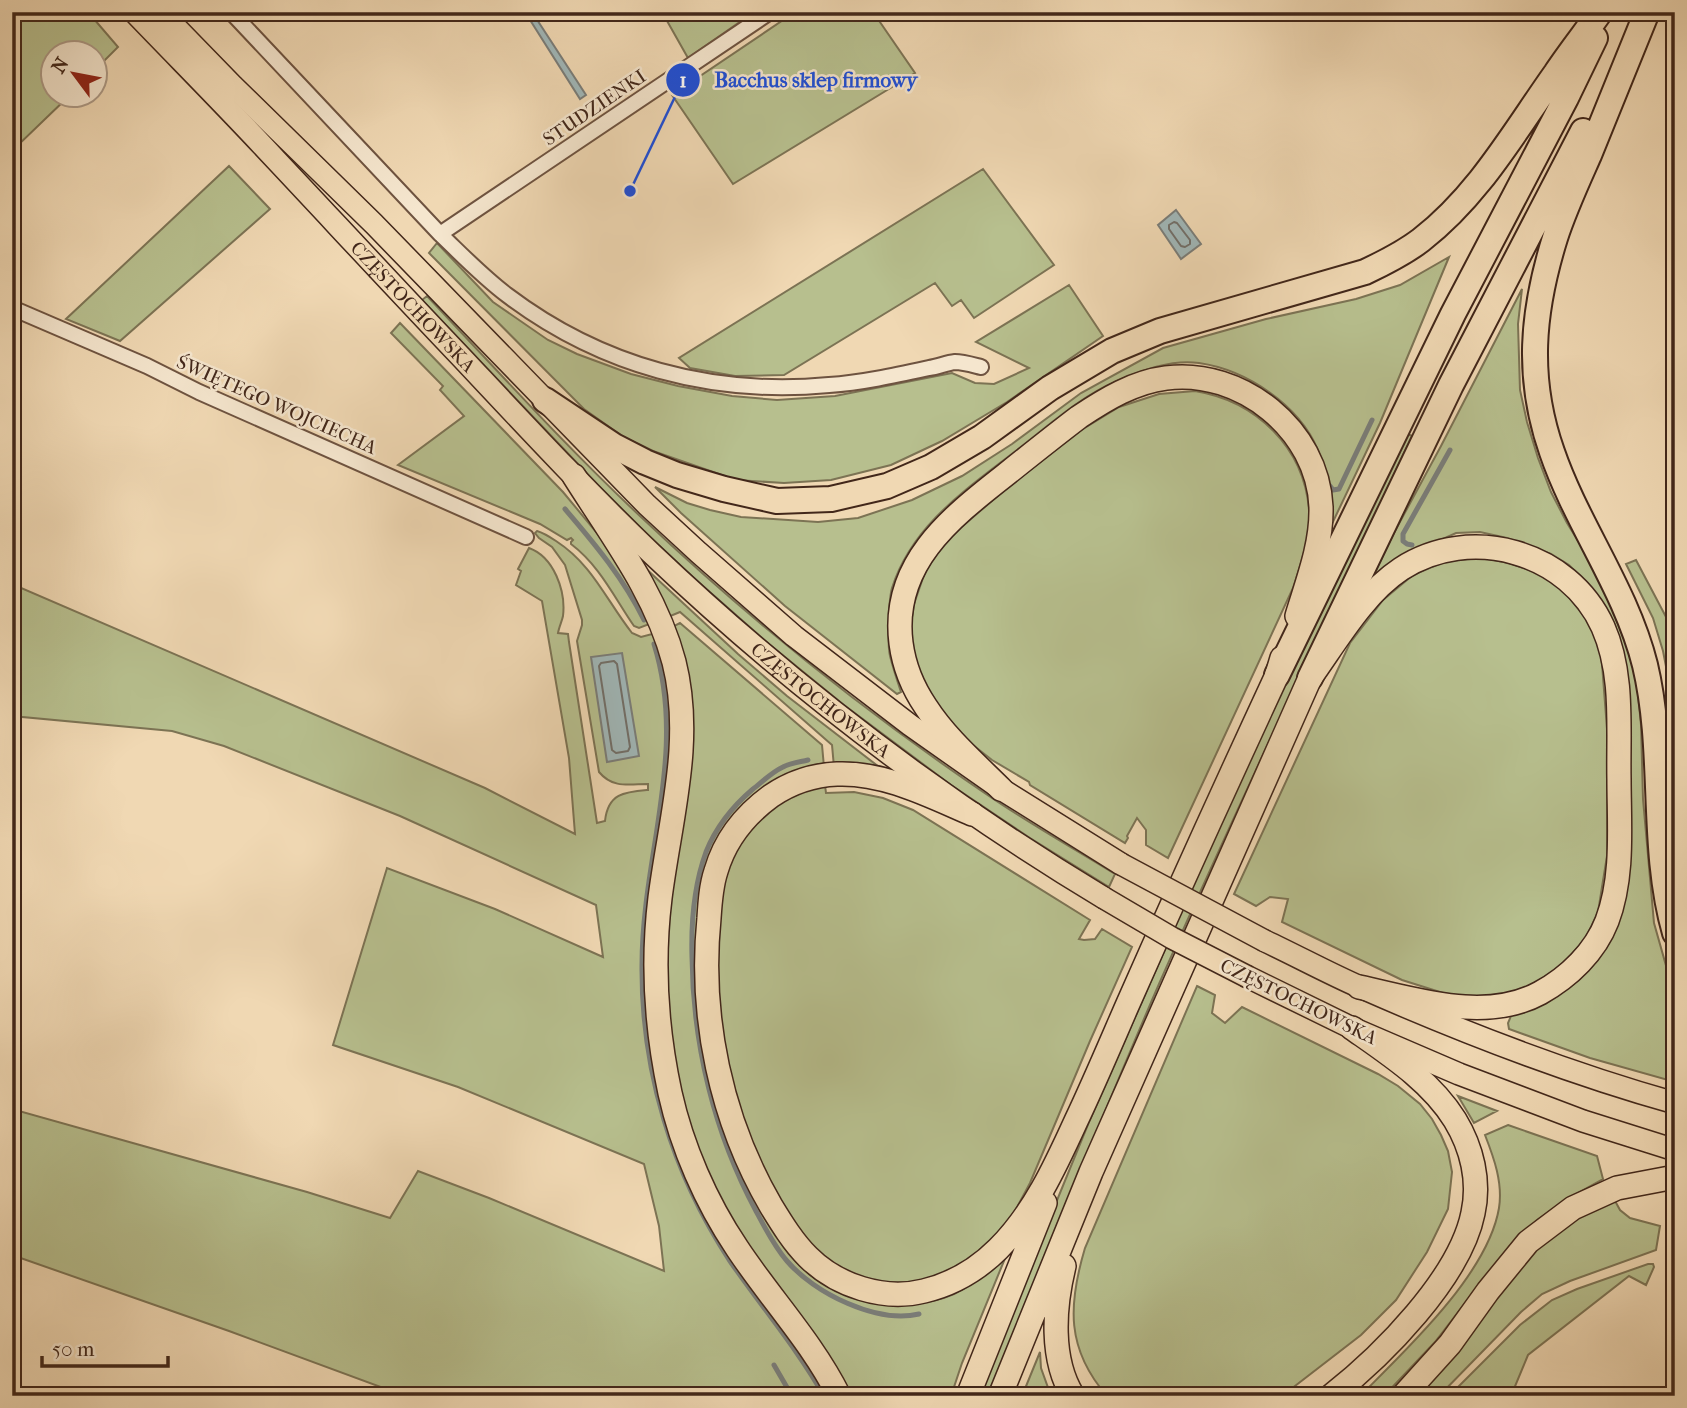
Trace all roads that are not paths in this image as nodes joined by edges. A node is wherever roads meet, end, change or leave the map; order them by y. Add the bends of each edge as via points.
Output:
1 (134, 12) edge
2 (161, 12) edge
3 (231, 12) edge
4 (770, 12) edge
5 (1601, 12) edge
6 (1608, 12) edge
7 (1647, 12) edge
8 (440, 234) junction
9 (12, 308) edge
10 (981, 367) dead end
11 (545, 400) junction
12 (574, 476) junction
13 (526, 537) dead end
14 (1277, 675) junction
15 (1310, 678) junction
16 (1001, 789) junction
17 (972, 814) junction
18 (1675, 933) edge
19 (1359, 987) junction
20 (1352, 1028) junction
21 (1088, 1097) junction
22 (1675, 1103) edge
23 (1675, 1150) edge
24 (1091, 1172) junction
25 (1675, 1177) edge
26 (839, 1396) edge
27 (968, 1396) edge
28 (1000, 1396) edge
29 (1073, 1396) edge
30 (1331, 1396) edge
31 (1403, 1396) edge

1 - 12 main road, CZĘSTOCHOWSKA
2 - 11 main road, CZĘSTOCHOWSKA
3 - 8 street
4 - 8 street, STUDZIENKI
5 - 11 highway via 1479,184 1420,241 1365,272 1160,331 1112,351 972,443 887,486 831,499 777,501 724,489 645,462
6 - 14 highway via 1447,326
7 - 15 highway via 1451,385
7 - 18 highway via 1555,237 1537,307 1534,357 1552,453 1623,602 1644,663 1655,734 1662,869
8 - 10 street via 504,293 559,330 638,365 690,379 784,387 830,385 956,362
9 - 13 street, ŚWIĘTEGO WOJCIECHA
11 - 16 main road, CZĘSTOCHOWSKA via 647,505 752,600 839,672
12 - 17 main road, CZĘSTOCHOWSKA via 651,553 782,670
12 - 26 highway via 643,586 662,624 678,683 683,727 680,774 656,944 656,996 671,1096 701,1183 722,1222 817,1357
14 - 16 highway via 1318,546 1321,504 1308,456 1279,416 1237,388 1185,377 1130,388 1079,417 953,518 921,555 905,593 900,631 915,688 939,725
14 - 21 highway
15 - 19 highway via 1353,618 1400,569 1439,552 1478,546 1529,556 1572,585 1594,610 1615,670 1618,874 1606,923 1585,958 1538,995 1502,1006 1446,1005
15 - 24 highway
16 - 19 main road, CZĘSTOCHOWSKA, bridge via 1121,864
17 - 20 main road, CZĘSTOCHOWSKA, bridge via 1172,938
17 - 21 highway via 873,778 831,774 811,777 776,793 745,817 733,833 711,890 705,963 717,1067 749,1164 793,1240 823,1270 877,1292 916,1293 966,1275 1017,1228 1050,1176
19 - 22 main road, CZĘSTOCHOWSKA via 1508,1048
20 - 23 main road, CZĘSTOCHOWSKA via 1471,1079
20 - 30 highway via 1416,1077 1446,1108 1469,1150 1476,1195 1463,1245 1418,1312
21 - 27 highway
24 - 28 highway
24 - 29 highway via 1057,1296 1059,1353
25 - 31 highway via 1617,1188 1573,1208 1528,1242 1450,1344

